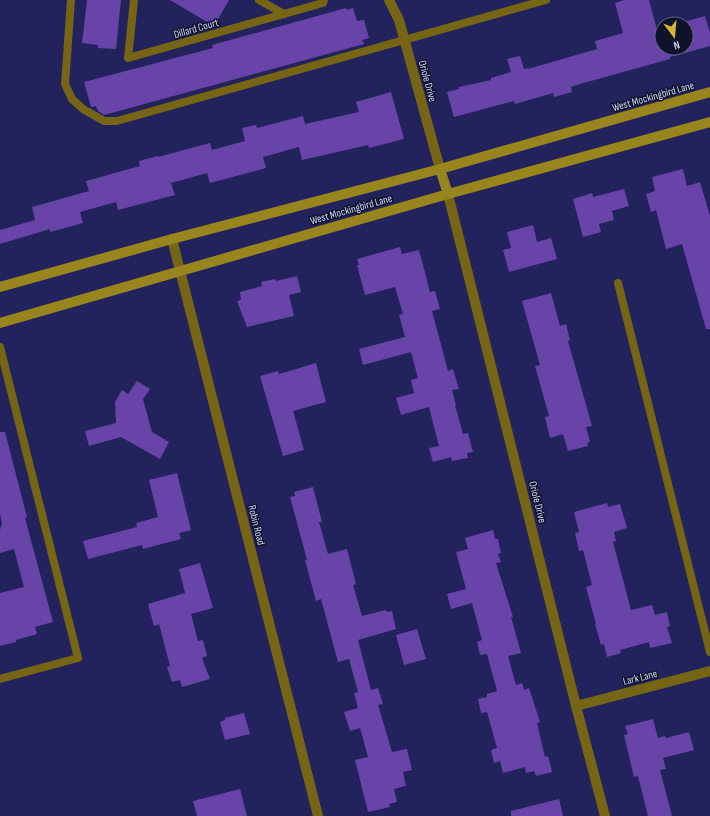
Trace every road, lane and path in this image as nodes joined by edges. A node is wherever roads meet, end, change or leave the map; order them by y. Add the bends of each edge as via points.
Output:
1 (71, 0) edge
2 (134, 0) edge
3 (259, 0) edge
4 (324, 0) edge
5 (389, 0) edge
6 (546, 0) edge
7 (284, 14) junction
8 (405, 41) junction
9 (710, 92) edge
10 (710, 122) edge
11 (440, 169) junction
12 (448, 194) junction
13 (172, 239) junction
14 (180, 271) junction
15 (618, 283) dead end
16 (0, 287) edge
17 (0, 323) edge
18 (0, 347) edge
19 (1, 357) edge
20 (710, 652) edge
21 (710, 668) edge
22 (710, 672) edge
23 (0, 679) edge
24 (576, 706) junction
25 (318, 816) edge
26 (605, 816) edge

1 - 8 lane via 65,84 72,99 83,109 104,121 117,121
2 - 7 lane, Dillard Court via 128,58
3 - 7 lane
4 - 7 lane, Dillard Court via 323,3
5 - 8 street, Oriole Drive via 399,20
6 - 8 lane
8 - 11 street, Oriole Drive
9 - 11 main road, West Mockingbird Lane
10 - 12 main road, West Mockingbird Lane
11 - 12 main road
11 - 13 main road, West Mockingbird Lane
12 - 14 main road, West Mockingbird Lane
12 - 24 street, Oriole Drive
13 - 14 street, Robin Road
13 - 16 main road, West Mockingbird Lane
14 - 17 main road, West Mockingbird Lane
14 - 25 street, Robin Road
15 - 20 lane
18 - 19 lane
19 - 23 lane via 78,658
21 - 22 lane
22 - 24 street, Lark Lane
24 - 26 street, Oriole Drive

